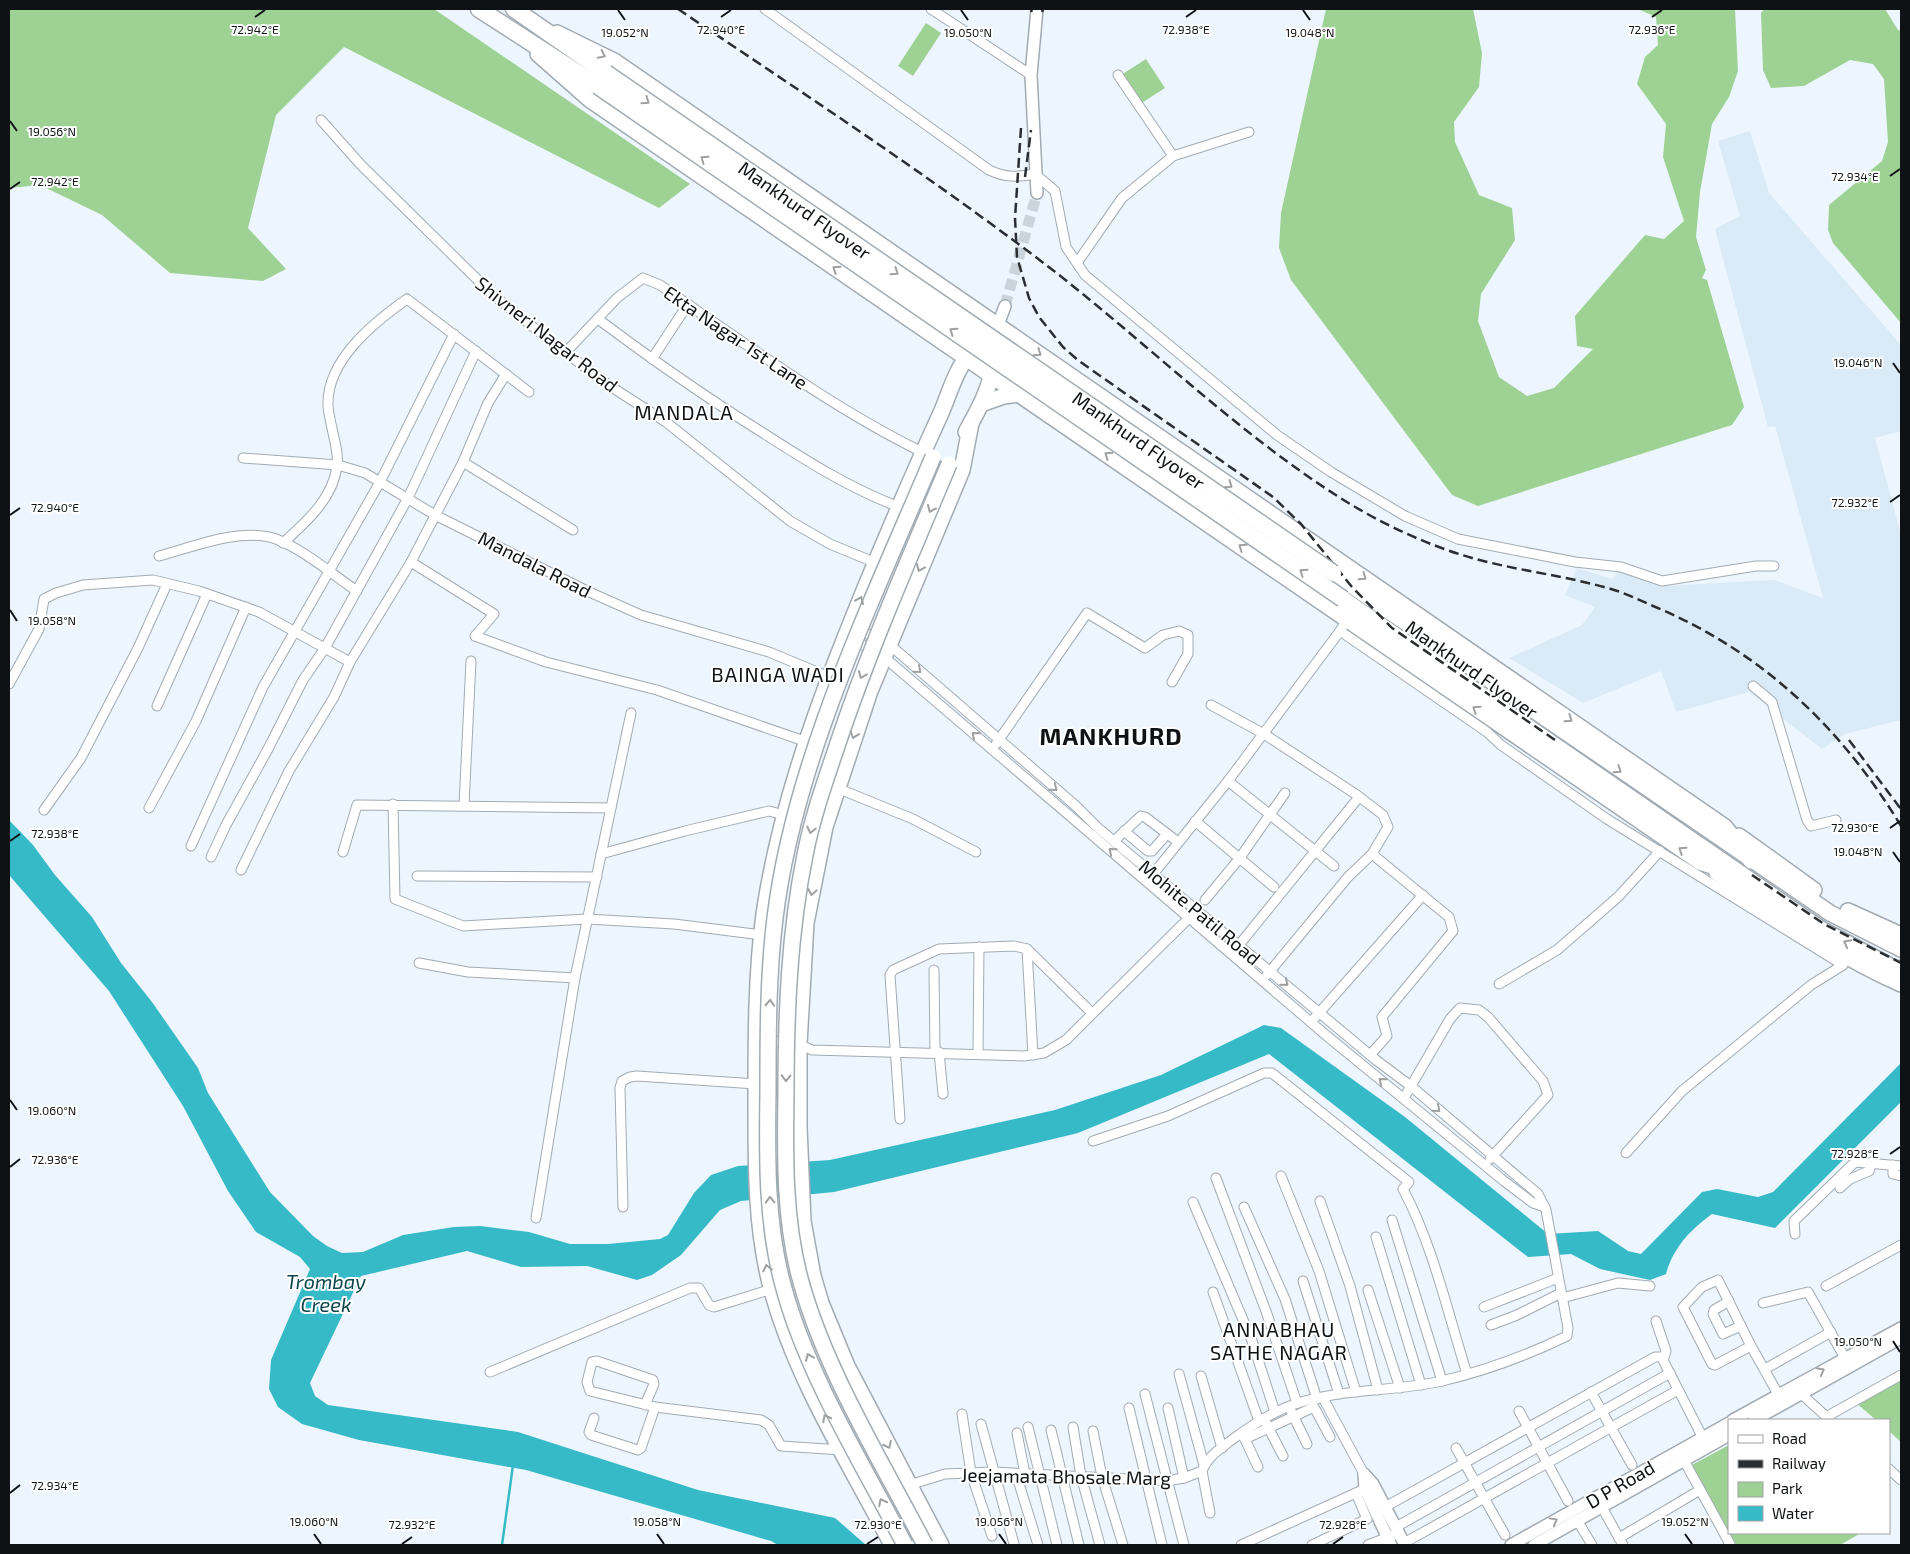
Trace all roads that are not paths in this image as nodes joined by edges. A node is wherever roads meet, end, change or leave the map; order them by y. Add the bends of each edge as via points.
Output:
1 (479, 9) edge
2 (765, 9) edge
3 (931, 9) edge
4 (1037, 9) edge
5 (520, 13) edge
6 (515, 33) junction
7 (1031, 75) junction
8 (1118, 75) dead end
9 (602, 80) junction
10 (321, 120) dead end
11 (1249, 132) dead end
12 (1173, 156) junction
13 (1035, 174) junction
14 (1036, 193) tunnel mouth
15 (1076, 263) junction
16 (688, 304) junction
17 (1005, 306) tunnel mouth
18 (598, 319) junction
19 (998, 325) junction
20 (454, 334) junction
21 (476, 351) junction
22 (566, 352) junction
23 (966, 358) junction
24 (652, 359) junction
25 (506, 374) junction
26 (992, 376) junction
27 (529, 392) dead end
28 (1019, 394) junction
29 (981, 404) junction
30 (970, 424) junction
31 (928, 454) junction
32 (243, 458) dead end
33 (463, 462) junction
34 (338, 465) junction
35 (380, 482) junction
36 (408, 498) junction
37 (899, 507) junction
38 (435, 514) junction
39 (573, 530) dead end
40 (283, 542) junction
41 (159, 556) dead end
42 (411, 562) junction
43 (876, 563) junction
44 (1774, 566) dead end
45 (330, 572) junction
46 (1332, 573) joint
47 (168, 584) junction
48 (357, 591) junction
49 (207, 594) junction
50 (1339, 605) junction
51 (246, 607) junction
52 (1344, 625) junction
53 (847, 630) junction
54 (294, 631) junction
55 (325, 648) junction
56 (887, 651) junction
57 (470, 661) dead end
58 (350, 662) junction
59 (829, 677) junction
60 (1172, 682) dead end
61 (9, 684) edge
62 (1753, 686) dead end
63 (1211, 705) dead end
64 (156, 706) dead end
65 (631, 713) dead end
66 (1493, 728) junction
67 (1264, 734) junction
68 (999, 740) junction
69 (807, 742) junction
70 (991, 749) junction
71 (1041, 777) junction
72 (1228, 781) junction
73 (1034, 785) junction
74 (837, 788) junction
75 (1285, 793) dead end
76 (1359, 797) junction
77 (393, 804) junction
78 (464, 805) junction
79 (149, 808) dead end
80 (611, 808) junction
81 (44, 810) dead end
82 (784, 815) junction
83 (1270, 815) junction
84 (1836, 820) dead end
85 (1195, 821) junction
86 (1124, 831) junction
87 (1721, 832) junction
88 (1168, 834) junction
89 (1100, 836) junction
90 (1114, 841) junction
91 (1178, 842) junction
92 (191, 846) dead end
93 (1316, 851) junction
94 (1660, 851) junction
95 (344, 852) dead end
96 (976, 852) dead end
97 (601, 854) junction
98 (1372, 854) junction
99 (1704, 856) junction
100 (211, 857) dead end
101 (1239, 859) junction
102 (1334, 866) dead end
103 (241, 870) dead end
104 (417, 876) dead end
105 (597, 877) junction
106 (1151, 878) junction
107 (1740, 881) junction
108 (1274, 887) dead end
109 (1423, 895) junction
110 (1205, 900) dead end
111 (1197, 910) junction
112 (1189, 918) junction
113 (586, 922) junction
114 (762, 935) junction
115 (1900, 944) edge
116 (1239, 945) junction
117 (979, 948) junction
118 (1027, 949) junction
119 (419, 964) dead end
120 (1896, 968) edge
121 (934, 970) dead end
122 (1270, 971) junction
123 (575, 978) junction
124 (1263, 980) junction
125 (1499, 984) dead end
126 (1901, 984) edge
127 (1092, 1012) junction
128 (1319, 1012) junction
129 (1311, 1022) junction
130 (1340, 1029) junction
131 (756, 1039) junction
132 (1332, 1039) junction
133 (799, 1044) junction
134 (896, 1051) junction
135 (937, 1052) junction
136 (978, 1054) junction
137 (1033, 1055) junction
138 (1370, 1055) junction
139 (756, 1084) junction
140 (1412, 1087) junction
141 (943, 1094) dead end
142 (1404, 1098) junction
143 (900, 1119) dead end
144 (1473, 1140) junction
145 (1092, 1141) dead end
146 (1466, 1149) junction
147 (1626, 1153) dead end
148 (1492, 1156) junction
149 (1872, 1162) junction
150 (1485, 1165) junction
151 (1510, 1171) junction
152 (1895, 1171) edge
153 (1281, 1176) dead end
154 (1216, 1178) dead end
155 (1503, 1180) junction
156 (1840, 1188) dead end
157 (1194, 1202) dead end
158 (1320, 1202) dead end
159 (623, 1207) dead end
160 (1244, 1207) dead end
161 (1545, 1207) junction
162 (536, 1218) dead end
163 (1392, 1220) dead end
164 (1794, 1234) dead end
165 (1376, 1237) dead end
166 (1901, 1245) edge
167 (1558, 1278) junction
168 (1302, 1281) dead end
169 (1650, 1286) dead end
170 (1826, 1286) dead end
171 (772, 1289) junction
172 (1368, 1290) dead end
173 (1213, 1292) dead end
174 (1562, 1296) junction
175 (1729, 1301) junction
176 (1763, 1303) dead end
177 (1484, 1307) dead end
178 (1656, 1321) dead end
179 (1491, 1325) dead end
180 (1741, 1326) junction
181 (1901, 1328) edge
182 (1831, 1332) junction
183 (1901, 1338) edge
184 (1751, 1346) junction
185 (1664, 1357) junction
186 (1846, 1358) junction
187 (847, 1366) junction
188 (1765, 1369) junction
189 (490, 1372) dead end
190 (1670, 1373) junction
191 (1179, 1374) dead end
192 (1467, 1374) junction
193 (1901, 1375) edge
194 (1201, 1376) dead end
195 (1442, 1381) junction
196 (808, 1384) junction
197 (1421, 1385) junction
198 (1400, 1388) junction
199 (1378, 1390) junction
200 (1678, 1390) junction
201 (1797, 1390) junction
202 (1356, 1392) junction
203 (1591, 1392) junction
204 (1145, 1394) dead end
205 (1340, 1394) junction
206 (1778, 1394) junction
207 (1320, 1398) junction
208 (1293, 1405) junction
209 (650, 1406) junction
210 (1129, 1408) dead end
211 (1168, 1408) dead end
212 (1519, 1411) dead end
213 (1601, 1411) junction
214 (1275, 1412) junction
215 (962, 1414) dead end
216 (1330, 1414) junction
217 (1294, 1416) junction
218 (594, 1418) dead end
219 (1262, 1419) junction
220 (1321, 1419) junction
221 (1735, 1419) edge
222 (1755, 1419) edge
223 (1828, 1419) edge
224 (1728, 1423) edge
225 (981, 1424) dead end
226 (1028, 1427) dead end
227 (1072, 1427) dead end
228 (1528, 1427) junction
229 (1269, 1428) junction
230 (1611, 1428) junction
231 (1050, 1430) dead end
232 (1093, 1431) dead end
233 (1017, 1433) dead end
234 (1728, 1435) edge
235 (1243, 1436) junction
236 (1330, 1437) dead end
237 (1705, 1442) junction
238 (1307, 1444) dead end
239 (1539, 1446) junction
240 (1222, 1448) junction
241 (1456, 1448) dead end
242 (842, 1450) junction
243 (1283, 1456) dead end
244 (1681, 1456) junction
245 (1465, 1463) junction
246 (1547, 1463) junction
247 (1632, 1465) dead end
248 (1258, 1467) dead end
249 (1203, 1468) junction
250 (1890, 1470) edge
251 (993, 1472) junction
252 (971, 1473) junction
253 (1021, 1474) junction
254 (1364, 1474) joint
255 (1038, 1475) junction
256 (1060, 1475) junction
257 (1081, 1476) junction
258 (1102, 1477) junction
259 (1184, 1478) junction
260 (1145, 1479) junction
261 (1901, 1480) edge
262 (1167, 1481) junction
263 (1475, 1482) junction
264 (909, 1485) junction
265 (1365, 1489) junction
266 (1700, 1490) junction
267 (1485, 1498) junction
268 (1568, 1501) dead end
269 (1599, 1502) junction
270 (1385, 1507) junction
271 (1210, 1513) dead end
272 (1577, 1520) junction
273 (1505, 1535) dead end
274 (992, 1536) dead end
275 (1401, 1537) edge
276 (1389, 1541) edge
277 (891, 1542) edge
278 (1621, 1542) edge
279 (1253, 1543) edge
280 (1014, 1544) dead end
281 (1538, 1544) edge
282 (905, 1545) edge
283 (925, 1545) edge
284 (940, 1545) edge
285 (1038, 1545) edge
286 (1057, 1545) edge
287 (1080, 1545) edge
288 (1100, 1545) edge
289 (1123, 1545) edge
290 (1162, 1545) edge
291 (1184, 1545) edge
292 (1241, 1545) edge
293 (1312, 1545) edge
294 (1368, 1545) edge
295 (1512, 1545) edge
296 (1592, 1545) edge
297 (1730, 1545) edge

1 - 6 highway, Mankhurd Flyover
2 - 13 street via 989,170 1014,178
3 - 7 street
4 - 7 street
5 - 9 highway, Mankhurd Flyover
5 -> 19 highway via 614,61
6 - 9 highway, Mankhurd Flyover
23 -> 6 highway via 589,98
7 - 13 street
8 - 12 street
9 -> 46 highway, Mankhurd Flyover, bridge
50 -> 9 highway, Mankhurd Flyover, bridge
10 - 22 street, Shivneri Nagar Road via 361,165 492,294
11 - 12 street
12 - 15 street via 1122,198
13 - 14 street
13 - 15 street via 1055,191 1066,247
15 - 44 street via 1085,275 1277,435 1330,472 1405,516 1458,539 1575,562 1621,567 1662,581
16 - 18 street, Ekta Nagar 1st Lane via 643,278 617,298
16 - 24 street
16 - 31 street, Ekta Nagar 1st Lane via 805,385 884,433
17 - 19 street
18 - 22 street, Ekta Nagar 1st Lane
18 - 24 street
19 - 23 highway
19 - 26 highway
19 -> 87 highway
20 - 21 street
20 - 34 street via 407,299 358,341 338,366 331,385 328,405
20 - 35 street
21 - 25 street
21 - 36 street
22 - 43 street, Shivneri Nagar Road via 610,386 666,422 790,521 830,544
23 - 26 highway
23 - 31 highway via 942,411
24 - 37 street via 810,463 844,483
25 - 27 street
25 - 33 street via 488,403
26 - 28 highway
26 - 29 highway
28 - 29 highway
50 -> 28 highway
29 - 30 highway
30 -> 56 highway via 962,470
30 -> 283 highway, bridge via 950,464 857,687 815,814 793,922 786,1041 789,1221 800,1280 835,1371
31 - 37 highway
282 -> 31 highway, bridge via 819,1379 783,1285 771,1222 768,1040 775,919 795,818 840,681
32 - 34 street, Mandala Road
33 - 38 street
33 - 39 street
34 - 35 street, Mandala Road via 365,473
34 - 40 street via 323,501 312,516
35 - 36 street, Mandala Road
35 - 45 street
36 - 38 street, Mandala Road
36 - 48 street
37 - 43 highway
38 - 42 street
38 - 59 street, Mandala Road via 641,615 769,652
40 - 41 street via 252,536 232,538
40 - 45 street
42 - 58 street
42 - 69 street via 494,614 475,636 546,662 666,692
53 -> 43 highway
45 - 48 street
45 - 54 street
46 -> 87 highway, Mankhurd Flyover
47 - 49 street
47 - 61 street via 153,580 83,585 48,596 44,600 38,629
47 - 81 street via 81,758
48 - 55 street
49 - 51 street
49 - 64 street
50 - 52 highway
50 - 99 highway, Mankhurd Flyover via 1392,633
51 - 54 street
51 - 79 street via 196,721
52 - 66 highway
52 - 67 street
53 - 56 street, Mohite Patil Road
53 - 59 highway
54 - 55 street
54 - 92 street via 263,688
55 - 58 street
55 - 100 street via 303,680
56 -> 68 street, Mohite Patil Road
70 -> 56 street
56 -> 74 highway
57 - 78 street
58 - 103 street via 334,697 285,778
59 - 69 highway
60 - 68 street via 1188,654 1188,635 1179,631 1163,635 1145,648 1087,613
62 - 84 street via 1772,702 1807,820 1811,826 1818,826
63 - 67 street
65 - 80 street
66 - 94 street via 1501,745 1606,819
99 -> 66 highway
67 - 72 street
67 - 76 street
68 - 70 street
68 - 71 street, Mohite Patil Road
69 - 82 highway
70 - 73 street
71 - 73 street
71 -> 89 street, Mohite Patil Road
72 - 83 street
72 - 85 street
73 - 89 street
74 - 96 street via 913,820
74 -> 133 highway via 822,842 806,924
75 - 83 street
76 - 93 street
76 - 98 street via 1383,815 1388,827
77 - 78 street
77 - 95 street via 357,804
77 - 113 street via 395,899 463,926
78 - 80 street
80 - 97 street
82 - 97 street via 769,811
82 - 114 highway
83 - 93 street
83 - 101 street
85 - 91 street
85 - 101 street
86 - 88 street via 1141,816
86 - 88 street via 1148,851 1152,851
86 - 90 street
87 - 115 highway, Mankhurd Flyover via 1830,913
88 - 91 street
89 - 90 street, Mohite Patil Road
106 -> 89 street
90 - 106 street, Mohite Patil Road
91 - 106 street
93 - 102 street
93 - 116 street
94 - 125 street via 1618,896 1557,950
94 - 147 street via 1842,965 1811,985 1682,1091
97 - 105 street
98 - 109 street
98 - 122 street via 1348,877
99 - 107 highway, Mankhurd Flyover
101 - 108 street
101 - 110 street
104 - 105 street
105 - 113 street
106 - 111 street, Mohite Patil Road
106 - 112 street
120 -> 107 highway
107 - 126 highway via 1788,922 1869,970
109 - 128 street
109 - 138 street via 1449,917 1453,931 1382,1017 1386,1036
111 - 112 street
111 - 116 street, Mohite Patil Road
112 - 124 street
112 - 127 street
113 - 114 street via 674,924
113 - 123 street
114 - 131 highway
116 - 122 street, Mohite Patil Road
117 - 118 street via 1014,946
117 - 134 street via 939,950 893,970 890,975
117 - 136 street
118 - 127 street
118 - 137 street
119 - 123 street via 468,972
121 - 135 street
122 - 124 street
122 -> 128 street, Mohite Patil Road
123 - 162 street
124 - 129 street
127 - 137 street via 1066,1040 1044,1053
128 - 129 street
128 - 130 street, Mohite Patil Road
129 - 132 street
130 - 132 street
130 - 138 street, Mohite Patil Road
131 - 133 street
131 - 139 highway
142 -> 132 street
133 - 134 street via 812,1050
133 - 187 highway via 803,1221 821,1304
134 - 135 street
134 - 143 street
135 - 136 street
135 - 141 street
136 - 137 street
138 - 140 street, Mohite Patil Road
139 - 159 street via 637,1076 622,1081
171 -> 139 highway via 760,1222
140 - 142 street
140 -> 144 street, Mohite Patil Road
140 - 148 street via 1450,1019 1460,1008 1479,1010 1488,1017 1548,1091 1548,1095
142 - 146 street
144 - 146 street
144 - 148 street, Mohite Patil Road
145 - 192 street via 1168,1116 1264,1073 1272,1073 1409,1182 1403,1190 1412,1205
146 - 150 street
148 - 150 street
148 - 151 street, Mohite Patil Road
149 - 152 street
149 - 156 street via 1869,1171 1850,1179
149 - 164 street via 1855,1162 1848,1166 1794,1221
150 - 155 street
151 - 155 street
151 - 161 street, Mohite Patil Road via 1538,1194
153 - 202 street via 1319,1272
154 - 208 street via 1267,1314
155 - 161 street via 1534,1203
157 - 214 street via 1246,1325
158 - 199 street via 1350,1286
160 - 207 street via 1285,1299
161 - 167 street, Jeejamata Bhosale Marg
163 - 195 street
165 - 197 street
166 - 170 street
167 - 174 street, Jeejamata Bhosale Marg
167 - 177 street
168 - 205 street
169 - 174 street via 1618,1283
171 - 189 street via 714,1306 709,1305 699,1288 690,1288
171 - 196 highway
172 - 198 street
173 - 219 street
174 - 179 street
174 - 192 street, Jeejamata Bhosale Marg via 1568,1328 1566,1336
175 - 180 street
175 - 180 street via 1713,1314 1723,1334
175 - 184 street via 1718,1280 1702,1288 1683,1307 1712,1364
176 - 182 street via 1808,1292
178 - 185 street via 1666,1350
180 - 184 street
181 - 186 street
182 - 186 street
182 - 188 street
183 - 201 street
184 - 188 street
185 - 190 street
185 - 203 street via 1655,1357
201 -> 186 street
187 - 196 highway
187 -> 264 highway
188 - 206 street
190 - 200 street
190 - 213 street
191 - 249 street
192 - 195 street, Jeejamata Bhosale Marg
193 - 223 street
194 - 240 street
195 - 197 street, Jeejamata Bhosale Marg
242 -> 196 highway
197 - 198 street, Jeejamata Bhosale Marg
198 - 199 street, Jeejamata Bhosale Marg
199 - 202 street, Jeejamata Bhosale Marg
200 - 230 street
200 - 237 street
201 - 206 street
201 - 222 street
201 - 223 street
202 - 205 street, Jeejamata Bhosale Marg
203 - 213 street
203 - 228 street
204 - 262 street
205 - 207 street, Jeejamata Bhosale Marg
206 - 221 street
207 - 208 street, Jeejamata Bhosale Marg
207 - 216 street
208 - 214 street, Jeejamata Bhosale Marg
208 - 217 street
209 - 209 street via 590,1391 587,1382 592,1362 653,1380
209 - 218 street via 638,1450 591,1435
209 - 242 street via 761,1420 769,1425 781,1446
210 - 260 street
211 - 259 street
212 - 228 street
213 - 230 street
213 - 239 street
214 - 219 street, Jeejamata Bhosale Marg
215 - 252 street
216 - 220 street
216 - 254 street
217 - 220 street via 1314,1407
217 - 229 street
217 - 238 street
219 - 229 street
219 - 235 street, Jeejamata Bhosale Marg
220 - 236 street
224 - 237 street, D P Road
225 - 251 street
226 - 255 street
227 - 257 street
228 - 239 street
228 - 245 street
229 - 235 street
229 - 243 street
230 - 246 street
230 - 247 street
231 - 256 street
232 - 258 street
233 - 253 street
234 - 237 street, D P Road
235 - 240 street, Jeejamata Bhosale Marg
235 - 248 street
237 - 244 street, D P Road
239 - 246 street
239 - 263 street
240 - 249 street, Jeejamata Bhosale Marg via 1207,1460
241 - 245 street
242 - 277 highway
244 - 266 street
244 - 269 street, D P Road
245 - 263 street
245 - 270 street
246 - 267 street
246 - 268 street
249 - 259 street, Jeejamata Bhosale Marg
249 - 271 street
250 - 261 street
251 - 252 street, Jeejamata Bhosale Marg
251 - 253 street, Jeejamata Bhosale Marg
251 - 280 street
252 - 264 street, Jeejamata Bhosale Marg via 944,1474
252 - 274 street
253 - 255 street, Jeejamata Bhosale Marg
253 - 285 street
254 - 265 street
255 - 256 street, Jeejamata Bhosale Marg
255 - 286 street
256 - 257 street, Jeejamata Bhosale Marg
256 - 287 street
257 - 258 street, Jeejamata Bhosale Marg
257 - 288 street
258 - 260 street, Jeejamata Bhosale Marg
258 - 289 street
259 - 262 street, Jeejamata Bhosale Marg
260 - 262 street, Jeejamata Bhosale Marg
260 - 290 street
262 - 291 street
263 - 267 street
263 - 275 street
264 - 284 highway
265 - 270 street
265 - 276 street
265 - 279 street
265 - 293 street via 1367,1519
266 - 278 street
266 - 297 street
267 - 273 street
267 - 275 street
269 - 272 street, D P Road
269 - 278 street
295 -> 269 street, D P Road
270 - 275 street
272 - 281 street, D P Road
272 - 296 street
275 - 276 street
276 - 294 street
279 - 292 street

